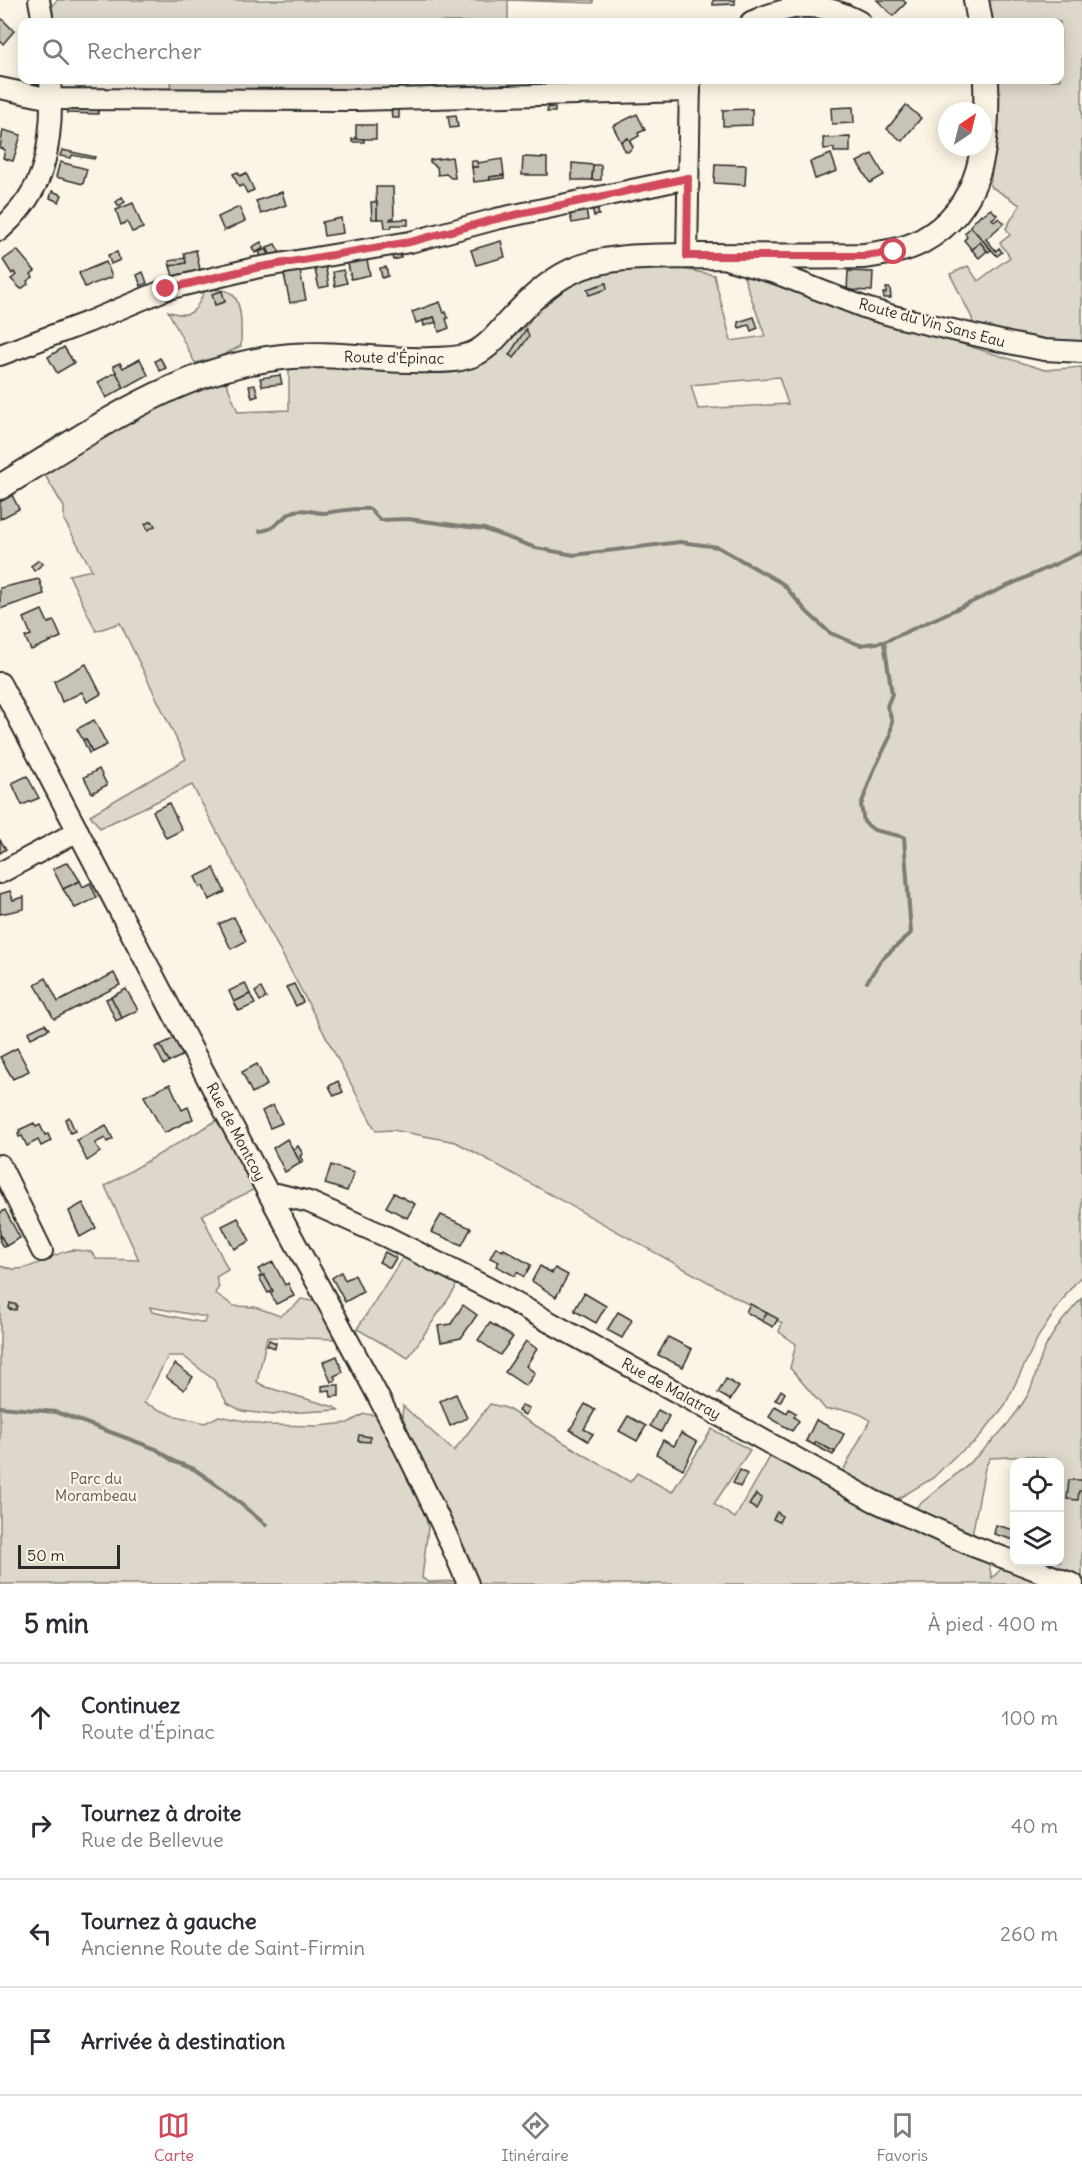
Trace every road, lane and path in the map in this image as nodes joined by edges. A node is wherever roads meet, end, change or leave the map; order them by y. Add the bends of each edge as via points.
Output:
1 (39, 0) edge
2 (976, 0) edge
3 (42, 18) edge
4 (762, 18) edge
5 (853, 18) edge
6 (979, 18) edge
7 (986, 84) edge
8 (690, 85) edge
9 (0, 88) edge
10 (51, 89) edge
11 (688, 178) junction
12 (0, 230) edge
13 (687, 256) junction
14 (717, 256) junction
15 (1082, 352) edge
16 (0, 356) edge
17 (0, 487) edge
18 (0, 683) edge
19 (78, 831) junction
20 (0, 873) edge
21 (0, 1164) edge
22 (270, 1196) junction
23 (42, 1251) dead end
24 (468, 1584) edge
25 (1073, 1584) edge

1 - 3 street
2 - 6 main road
4 - 5 street via 808,6 841,11
7 - 14 main road, Route d'Épinac via 984,152 975,182 958,211 921,242 894,252 864,256
8 - 10 street via 356,100
8 - 11 street
9 - 10 street
10 - 12 street via 47,145 34,189
11 - 13 street
11 - 16 street via 496,219 410,242 255,268 166,289
13 - 14 main road, Route d'Épinac
13 - 17 main road, Route d'Épinac via 615,260 573,270 554,280 483,348 469,356 418,361 282,356 201,375 149,399
14 - 15 street, Route du Vin Sans Eau via 897,317 1009,344
18 - 19 street, Rue de Montcoy
19 - 20 street
19 - 22 street, Rue de Montcoy
21 - 23 street
22 - 24 street, Rue de Montcoy via 385,1409
22 - 25 street, Rue de Malatray via 277,1194 309,1202 385,1236 488,1288 874,1501 973,1546

